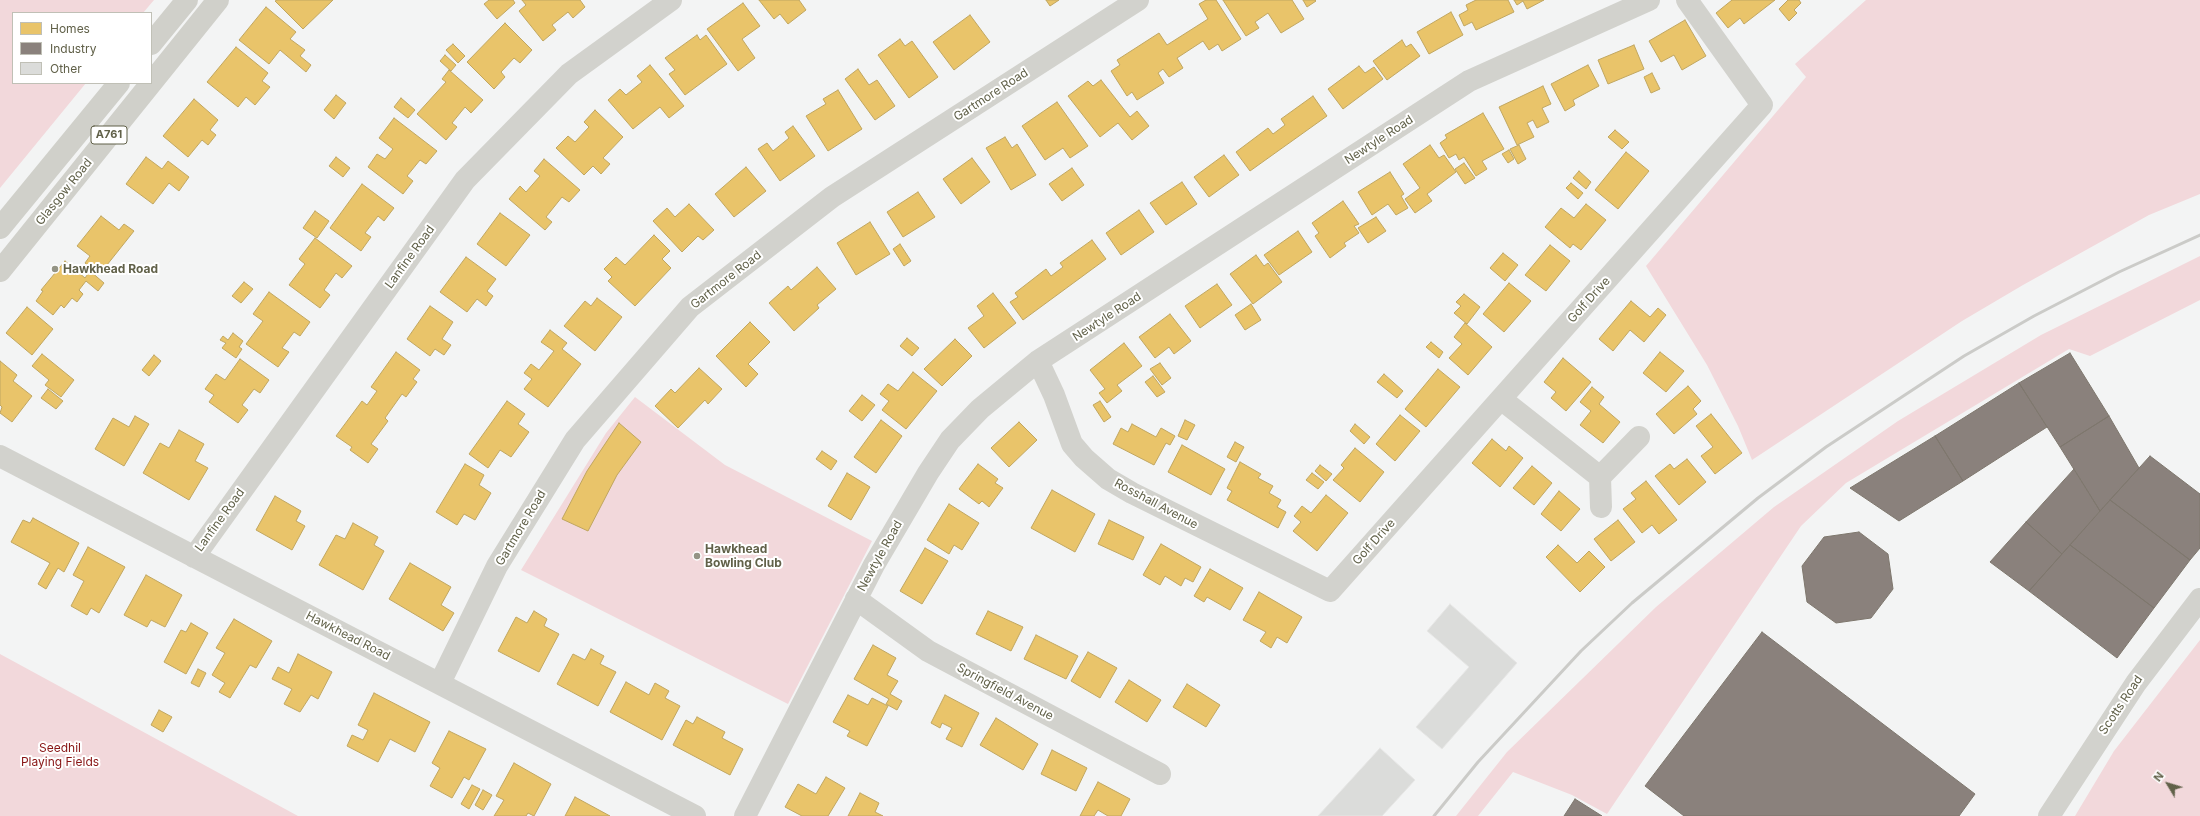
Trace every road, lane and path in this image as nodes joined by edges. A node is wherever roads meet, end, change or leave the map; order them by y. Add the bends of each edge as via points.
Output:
1 (187, 0) edge
2 (218, 0) edge
3 (671, 0) edge
4 (1138, 0) edge
5 (1649, 0) edge
6 (1687, 0) edge
7 (152, 43) edge
8 (152, 82) edge
9 (118, 84) edge
10 (150, 84) edge
11 (0, 228) edge
12 (0, 271) edge
13 (1038, 361) junction
14 (1501, 399) junction
15 (1639, 437) dead end
16 (0, 456) edge
17 (1600, 477) junction
18 (1602, 507) dead end
19 (194, 557) junction
20 (1330, 592) joint
21 (856, 599) junction
22 (2200, 599) edge
23 (440, 683) junction
24 (1160, 774) dead end
25 (695, 816) edge
26 (745, 816) edge
27 (2049, 816) edge

1 - 7 main road
2 - 8 main road, Glasgow Road / A761
3 - 19 street, Lanfine Road via 569,74 465,180
4 - 23 street, Gartmore Road via 832,197 690,306 574,440 497,566
5 - 13 street, Newtyle Road via 1469,81
6 - 14 street, Golf Drive via 1762,105
9 - 11 main road, A761
10 - 12 main road, Glasgow Road / A761
13 - 20 street, Rosshall Avenue via 1072,444 1108,479
13 - 21 street, Newtyle Road via 980,409 950,440
14 - 17 street
14 - 20 street, Golf Drive
15 - 17 street
16 - 19 street, Hawkhead Road
17 - 18 street
19 - 23 street, Hawkhead Road
21 - 24 street, Springfield Avenue via 928,651
21 - 26 street, Newtyle Road
22 - 27 street, Scotts Road via 2136,683
23 - 25 street, Hawkhead Road

